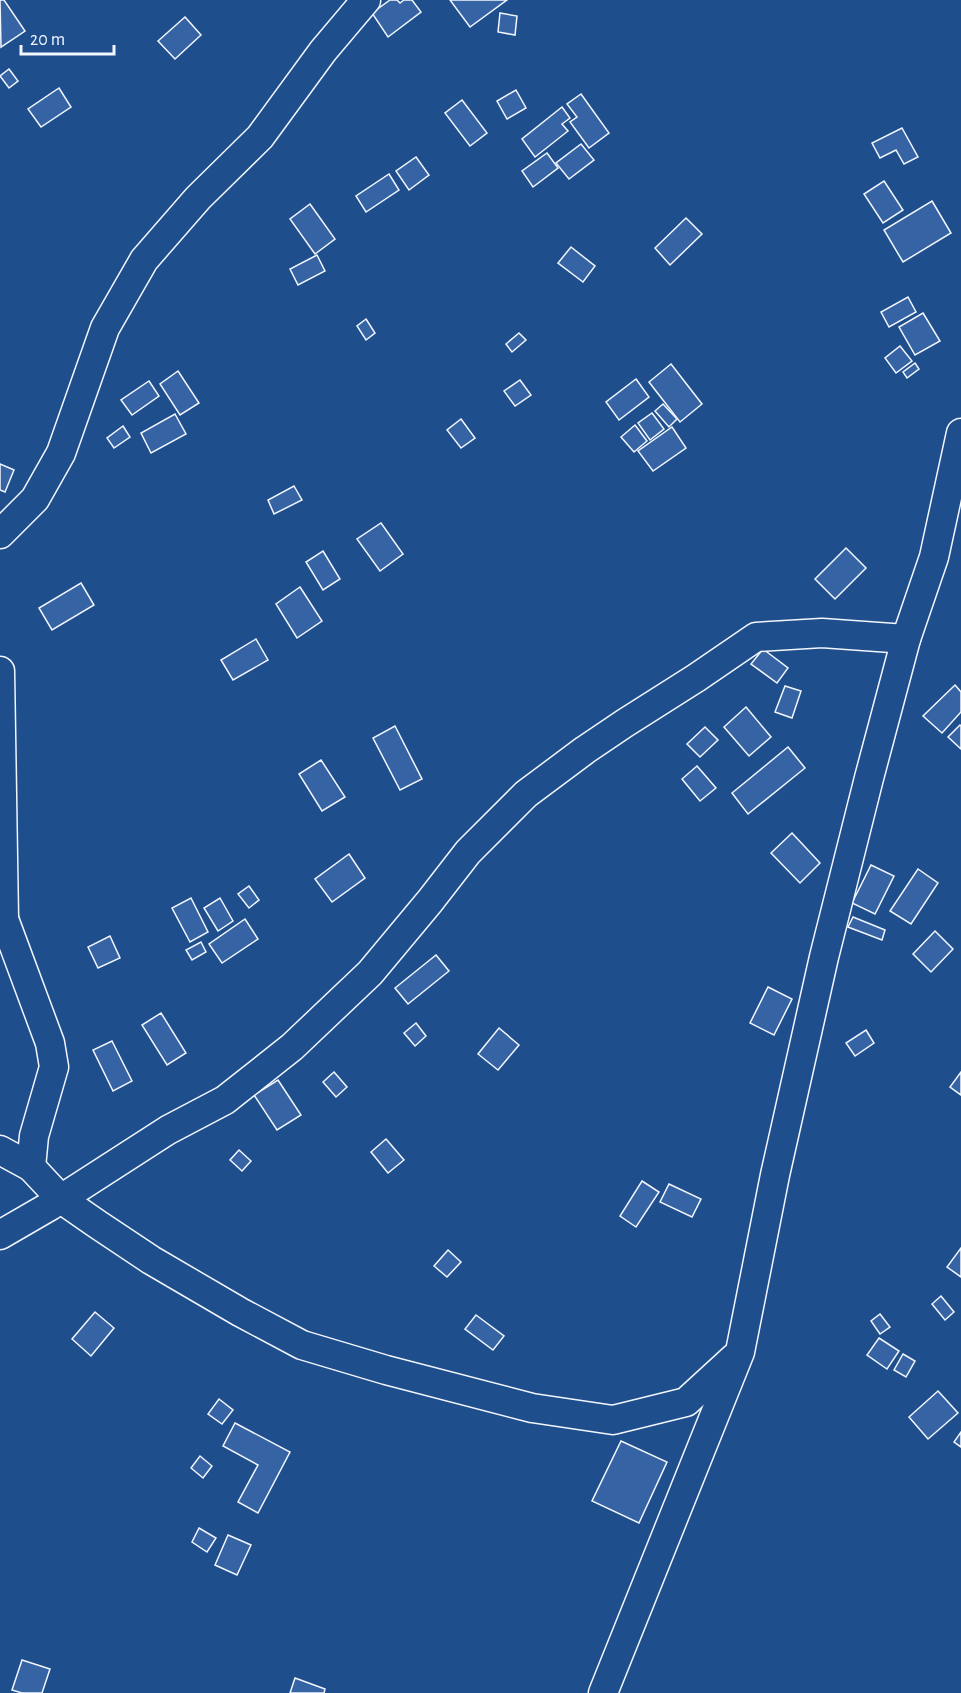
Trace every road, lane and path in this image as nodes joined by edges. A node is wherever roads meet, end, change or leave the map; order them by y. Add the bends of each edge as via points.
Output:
1 (366, 0) edge
2 (961, 433) edge
3 (0, 534) edge
4 (906, 639) junction
5 (0, 671) edge
6 (2, 920) edge
7 (0, 1150) edge
8 (32, 1167) junction
9 (61, 1199) junction
10 (0, 1235) edge
11 (740, 1352) junction
12 (603, 1693) edge

1 - 3 street via 260,137 198,198 144,260 105,328 61,453 35,500
2 - 4 street via 934,557
4 - 9 street via 822,633 756,637 601,739 526,794 468,852 370,974 292,1047 225,1100 168,1130
4 - 11 street via 822,969 775,1174
5 - 6 street
6 - 8 street via 50,1043 54,1066 34,1136
7 - 8 street
8 - 9 street
9 - 10 street
9 - 11 street via 151,1260 302,1345 532,1408 613,1420 686,1402
11 - 12 street

